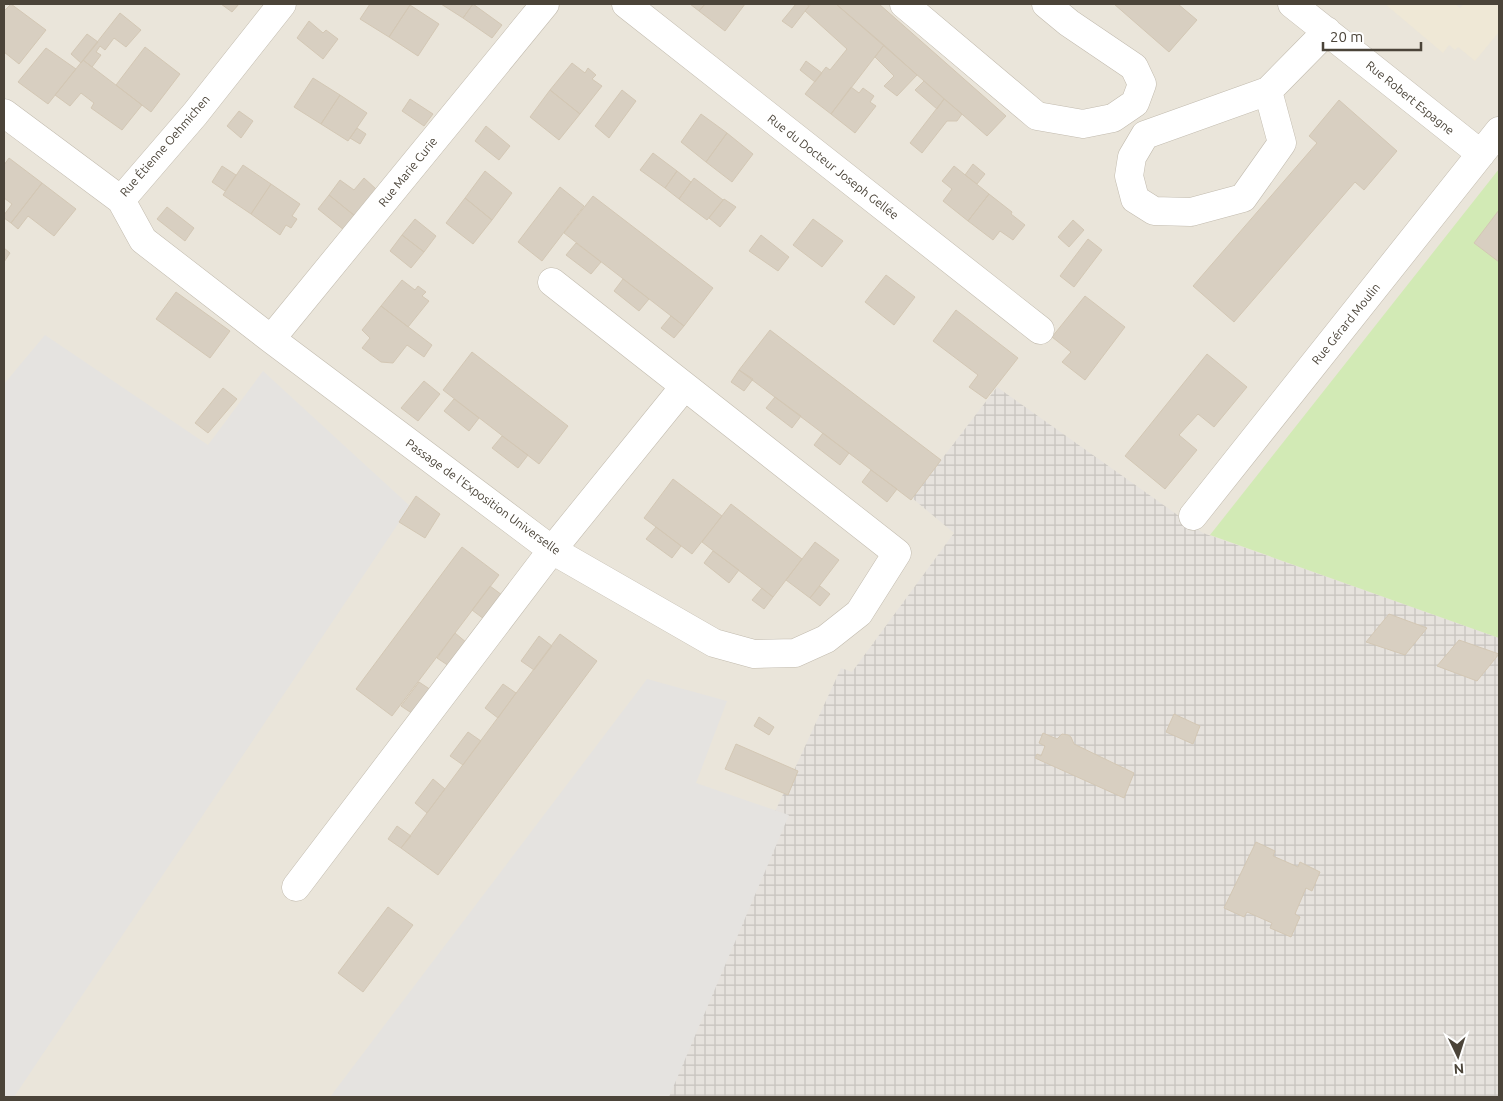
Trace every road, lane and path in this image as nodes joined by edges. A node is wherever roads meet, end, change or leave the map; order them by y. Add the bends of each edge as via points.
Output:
1 (282, 4) edge
2 (545, 4) edge
3 (626, 4) edge
4 (904, 4) edge
5 (1046, 4) edge
6 (1292, 4) edge
7 (1327, 31) junction
8 (1268, 91) junction
9 (4, 113) edge
10 (1499, 132) edge
11 (1482, 154) junction
12 (121, 200) junction
13 (552, 282) dead end
14 (1040, 330) dead end
15 (271, 339) junction
16 (684, 387) junction
17 (1193, 516) dead end
18 (552, 550) junction
19 (296, 888) dead end

1 - 12 street, Rue Étienne Oehmichen via 196,114
2 - 15 street, Rue Marie Curie
3 - 14 street, Rue du Docteur Joseph Gellée
4 - 5 street via 1037,116 1083,124 1113,118 1135,103 1142,84 1134,66
6 - 7 street, Rue Robert Espagne
7 - 8 street
7 - 11 street, Rue Robert Espagne
8 - 8 street via 1282,144 1243,198 1191,212 1154,211 1135,199 1129,176 1132,157 1145,135
9 - 12 street, Rue Étienne Oehmichen
10 - 11 street, Rue Gérard Moulin
11 - 17 street, Rue Gérard Moulin
12 - 15 street, Passage de l'Exposition Universelle via 143,240
13 - 16 street
15 - 18 street, Passage de l'Exposition Universelle
16 - 18 street
16 - 18 street, Passage de l'Exposition Universelle via 897,553 859,613 826,639 795,653 754,654 714,643
18 - 19 street

